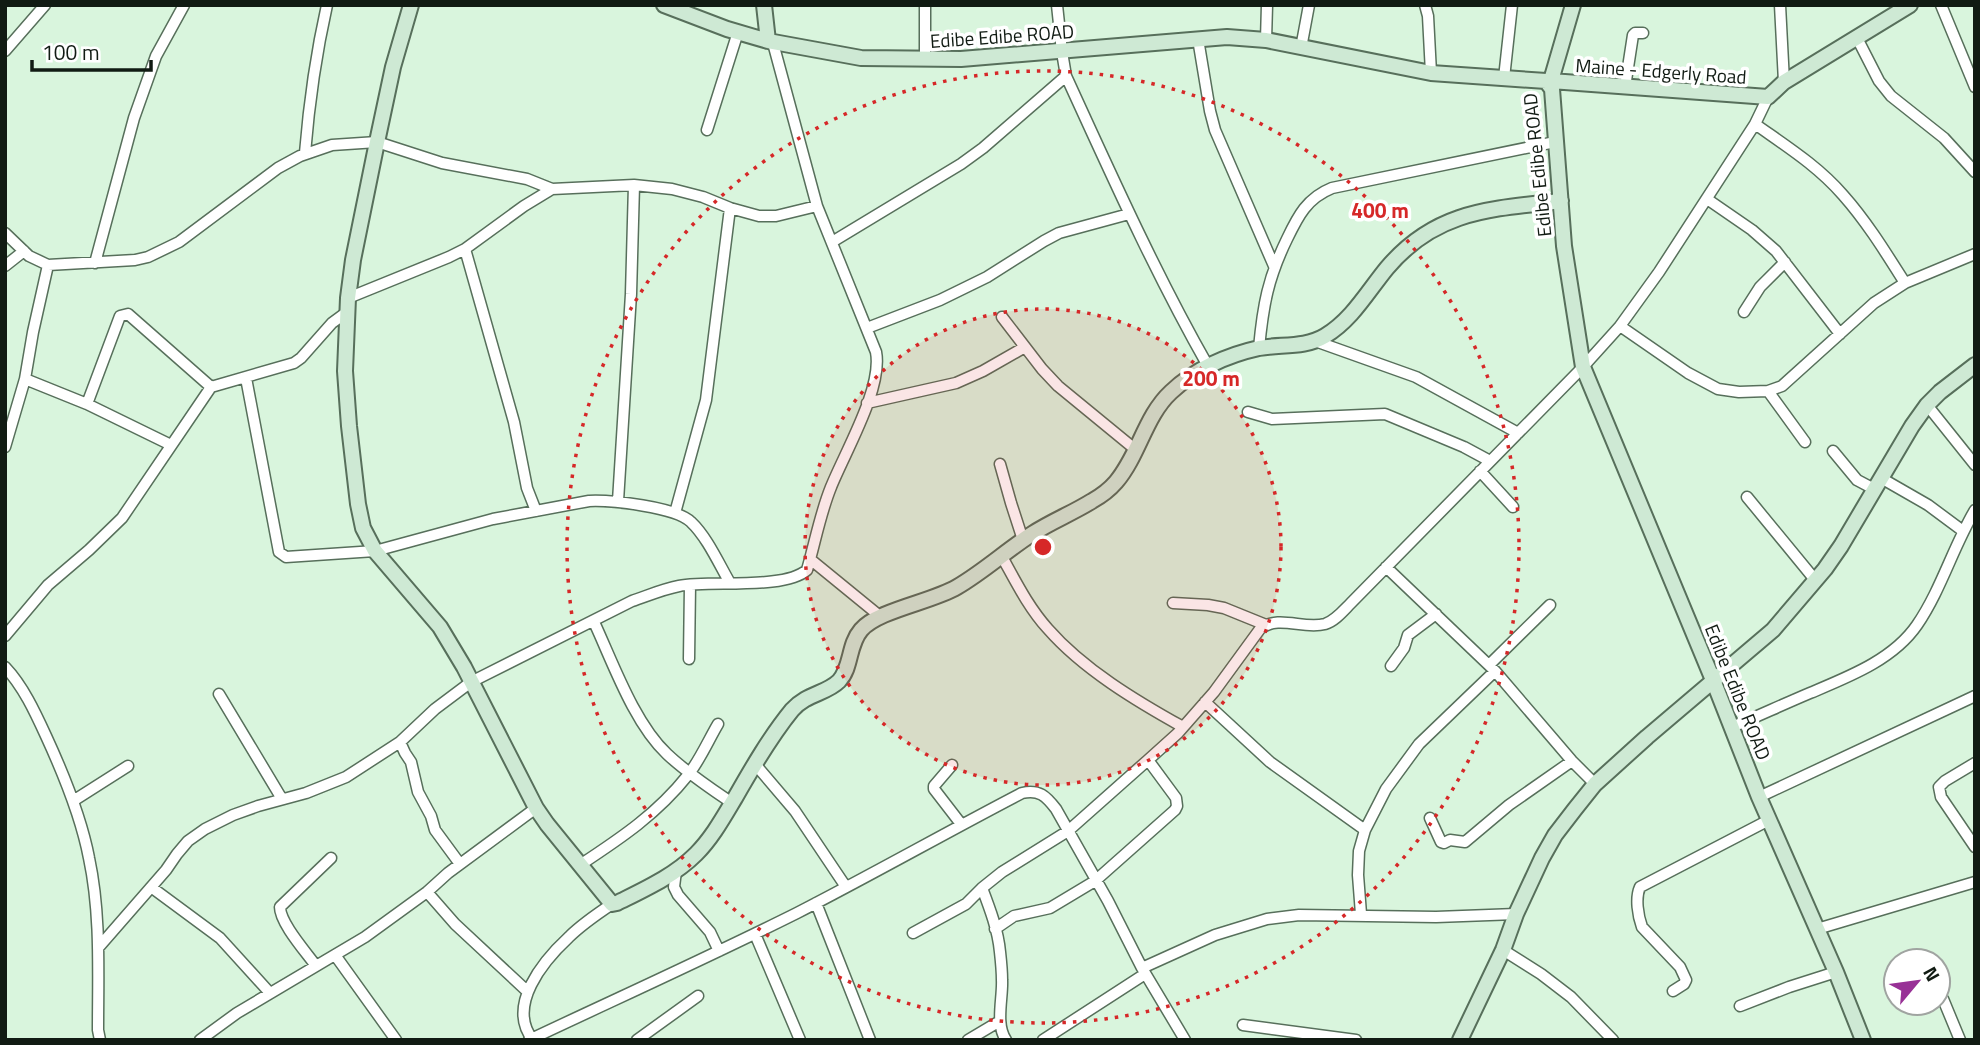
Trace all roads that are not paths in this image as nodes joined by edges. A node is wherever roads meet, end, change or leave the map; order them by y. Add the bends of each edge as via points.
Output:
1 (45, 5) edge
2 (184, 5) edge
3 (327, 5) edge
4 (411, 5) edge
5 (664, 5) edge
6 (764, 5) edge
7 (925, 5) edge
8 (1057, 5) edge
9 (1267, 5) edge
10 (1309, 5) edge
11 (1425, 5) edge
12 (1512, 5) edge
13 (1573, 5) edge
14 (1780, 5) edge
15 (1910, 5) edge
16 (1941, 5) edge
17 (738, 32) junction
18 (1643, 33) dead end
19 (1857, 38) junction
20 (1198, 39) junction
21 (1266, 40) junction
22 (770, 42) junction
23 (1301, 48) junction
24 (5, 51) edge
25 (1062, 52) junction
26 (925, 60) junction
27 (1431, 73) junction
28 (1066, 76) junction
29 (1504, 78) junction
30 (1550, 82) junction
31 (1784, 82) junction
32 (1625, 87) junction
33 (1975, 87) edge
34 (1768, 97) junction
35 (1755, 124) junction
36 (707, 130) dead end
37 (377, 142) junction
38 (1555, 142) junction
39 (305, 153) junction
40 (1975, 172) edge
41 (634, 185) junction
42 (552, 189) junction
43 (1707, 199) junction
44 (1561, 201) junction
45 (817, 206) junction
46 (730, 208) junction
47 (1129, 214) junction
48 (5, 233) edge
49 (832, 242) junction
50 (465, 248) junction
51 (24, 251) junction
52 (1975, 254) edge
53 (1785, 262) junction
54 (95, 263) junction
55 (48, 265) junction
56 (5, 266) edge
57 (1274, 266) junction
58 (1905, 283) junction
59 (348, 305) junction
60 (1744, 312) dead end
61 (1002, 317) dead end
62 (1619, 326) junction
63 (867, 328) junction
64 (1840, 334) junction
65 (1315, 341) junction
66 (1025, 347) junction
67 (1259, 348) junction
68 (1208, 366) junction
69 (1583, 367) junction
70 (1972, 371) edge
71 (246, 378) junction
72 (25, 379) junction
73 (211, 387) junction
74 (1768, 391) junction
75 (867, 403) junction
76 (87, 404) junction
77 (1927, 405) junction
78 (1248, 412) dead end
79 (1518, 433) junction
80 (1805, 442) dead end
81 (171, 445) junction
82 (5, 447) edge
83 (1136, 450) junction
84 (1832, 451) dead end
85 (1489, 461) junction
86 (1000, 464) dead end
87 (1975, 465) edge
88 (1480, 471) junction
89 (1878, 484) junction
90 (1747, 497) dead end
91 (618, 501) junction
92 (1513, 507) dead end
93 (1975, 510) edge
94 (536, 511) junction
95 (675, 513) junction
96 (1963, 531) junction
97 (1023, 540) junction
98 (375, 551) junction
99 (1001, 555) junction
100 (810, 559) junction
101 (1386, 567) junction
102 (1815, 581) junction
103 (730, 583) junction
104 (690, 585) junction
105 (1173, 603) dead end
106 (1550, 605) dead end
107 (1436, 614) junction
108 (881, 617) junction
109 (594, 622) junction
110 (1266, 625) junction
111 (5, 636) edge
112 (690, 659) dead end
113 (1391, 666) dead end
114 (5, 667) edge
115 (1492, 668) junction
116 (1713, 680) junction
117 (471, 682) junction
118 (219, 694) dead end
119 (1975, 695) edge
120 (1205, 702) junction
121 (718, 724) dead end
122 (1183, 727) junction
123 (1732, 727) junction
124 (400, 742) junction
125 (1149, 760) junction
126 (1572, 761) junction
127 (1975, 763) edge
128 (755, 764) junction
129 (952, 765) dead end
130 (128, 766) dead end
131 (689, 773) junction
132 (1595, 784) junction
133 (1759, 797) junction
134 (282, 799) junction
135 (73, 801) junction
136 (732, 803) junction
137 (536, 808) junction
138 (1430, 818) dead end
139 (1769, 820) junction
140 (961, 824) junction
141 (1364, 830) junction
142 (1068, 831) junction
143 (1975, 847) edge
144 (331, 858) dead end
145 (460, 864) junction
146 (580, 865) junction
147 (676, 871) junction
148 (1095, 881) junction
149 (1975, 882) edge
150 (151, 887) junction
151 (846, 887) junction
152 (982, 888) junction
153 (427, 892) junction
154 (816, 903) junction
155 (612, 904) junction
156 (1516, 914) junction
157 (1361, 915) junction
158 (995, 929) junction
159 (1817, 929) junction
160 (914, 933) dead end
161 (754, 934) junction
162 (98, 948) junction
163 (1503, 950) junction
164 (719, 951) junction
165 (335, 955) junction
166 (316, 966) junction
167 (1143, 971) junction
168 (1836, 972) junction
169 (1673, 991) dead end
170 (528, 992) junction
171 (270, 993) junction
172 (698, 996) dead end
173 (1740, 1006) dead end
174 (1950, 1017) edge
175 (1000, 1021) junction
176 (1243, 1025) dead end
177 (531, 1039) edge
178 (100, 1040) edge
179 (200, 1040) edge
180 (396, 1040) edge
181 (637, 1040) edge
182 (800, 1040) edge
183 (870, 1040) edge
184 (968, 1040) edge
185 (1006, 1040) edge
186 (1043, 1040) edge
187 (1185, 1040) edge
188 (1356, 1040) edge
189 (1460, 1040) edge
190 (1613, 1040) edge
191 (1863, 1040) edge
192 (1960, 1040) edge

1 - 24 street
2 - 54 street via 156,56 134,118
3 - 39 street
4 - 37 street
5 - 17 street, Edibe Edibe ROAD
6 - 22 street
7 - 26 street
8 - 25 street
9 - 21 street
10 - 23 street
11 - 27 street
12 - 29 street
13 - 30 street
14 - 31 street
15 - 19 street, Maine - Edgerly Road
16 - 33 street
17 - 22 street, Edibe Edibe ROAD
17 - 36 street
18 - 32 street via 1633,35
19 - 31 street, Maine - Edgerly Road
19 - 40 street via 1891,96 1944,138
20 - 21 street, Edibe Edibe ROAD
20 - 25 street, Edibe Edibe ROAD
20 - 57 street via 1215,130
21 - 23 street, Edibe Edibe ROAD
22 - 26 street, Edibe Edibe ROAD via 861,58
22 - 45 street
23 - 27 street, Edibe Edibe ROAD
25 - 26 street, Edibe Edibe ROAD
25 - 28 street
27 - 29 street, Edibe Edibe ROAD
28 - 47 street
28 - 49 street via 961,164
29 - 30 street, Edibe Edibe ROAD
30 - 32 street, Maine - Edgerly Road
30 - 38 street, Edibe Edibe ROAD
31 - 34 street, Maine - Edgerly Road
32 - 34 street, Maine - Edgerly Road
34 - 35 street
35 - 43 street
35 - 58 street via 1806,160 1843,195
37 - 39 street via 332,145
37 - 42 street
37 - 59 street
38 - 44 street, Edibe Edibe ROAD
38 - 57 street via 1324,191 1299,214
39 - 54 street via 179,242 148,257
41 - 42 street
41 - 46 street via 693,194
41 - 91 street
42 - 50 street
43 - 53 street via 1752,230
43 - 62 street
44 - 65 street via 1491,209 1431,229 1403,250 1340,326
44 - 69 street, Edibe Edibe ROAD
45 - 46 street via 776,216
45 - 49 street
46 - 95 street via 706,400
47 - 63 street via 1051,237 987,277
47 - 68 street
48 - 51 street
49 - 63 street
50 - 59 street
50 - 94 street
51 - 55 street
51 - 56 street
52 - 58 street
53 - 60 street
53 - 64 street
54 - 55 street
55 - 72 street
57 - 67 street
58 - 64 street
59 - 71 street via 301,358
59 - 98 street via 345,371 350,437 361,518
61 - 66 street
62 - 69 street
62 - 74 street via 1718,388
63 - 75 street via 878,362
64 - 74 street via 1782,386
65 - 67 street
65 - 79 street via 1416,377
66 - 75 street via 956,383
66 - 83 street via 1058,386
67 - 68 street
68 - 83 street via 1169,394
69 - 79 street
69 - 116 street, Edibe Edibe ROAD
70 - 77 street
71 - 73 street
71 - 98 street via 279,552 286,557
72 - 76 street
72 - 82 street
73 - 76 street via 128,314 120,316
73 - 81 street
74 - 80 street
75 - 100 street via 830,490
76 - 81 street
77 - 87 street
77 - 89 street
78 - 85 street via 1272,419 1385,414
79 - 85 street
81 - 111 street via 122,518 48,585
83 - 97 street via 1107,490
84 - 89 street via 1857,480
85 - 88 street
86 - 97 street
88 - 92 street
88 - 101 street
89 - 96 street via 1928,505
89 - 102 street
90 - 102 street
91 - 94 street via 589,500
91 - 95 street
93 - 96 street
94 - 98 street
95 - 103 street via 698,530
96 - 123 street via 1916,626 1885,656
97 - 99 street
98 - 117 street via 440,627
99 - 108 street via 957,587
99 - 122 street via 1033,610 1057,638 1143,705
100 - 103 street via 807,570 794,578
100 - 108 street
101 - 107 street
101 - 110 street via 1326,624
102 - 116 street via 1773,630
103 - 104 street
104 - 109 street via 650,594
104 - 112 street
105 - 110 street via 1224,608
106 - 115 street
107 - 113 street via 1408,635
107 - 115 street
108 - 128 street via 855,639 842,677 797,704
109 - 117 street
109 - 131 street via 644,724 665,753
110 - 120 street
114 - 135 street via 35,712
115 - 126 street
115 - 141 street via 1419,744 1386,789
116 - 123 street, Edibe Edibe ROAD
116 - 132 street
117 - 124 street
117 - 137 street
118 - 134 street
119 - 133 street
120 - 122 street
120 - 141 street via 1270,762
121 - 131 street
122 - 125 street
123 - 133 street, Edibe Edibe ROAD
124 - 134 street via 346,778
124 - 145 street via 435,830
125 - 142 street
125 - 148 street via 1177,806
126 - 132 street
126 - 138 street via 1508,805 1465,842 1441,842
127 - 143 street via 1939,787
128 - 136 street
128 - 151 street via 795,811
129 - 140 street via 934,789
130 - 135 street
131 - 136 street
131 - 146 street via 643,822
132 - 156 street via 1555,835
133 - 139 street, Edibe Edibe ROAD
134 - 150 street via 205,829 188,841
135 - 162 street via 93,878
136 - 147 street via 702,847
137 - 145 street
137 - 146 street
139 - 159 street, Edibe Edibe ROAD
139 - 169 street via 1640,887 1642,927 1686,980
140 - 142 street via 1030,791 1048,799
140 - 151 street
141 - 157 street via 1358,875
142 - 148 street
142 - 152 street
144 - 166 street via 280,907
145 - 153 street
146 - 155 street
147 - 155 street
147 - 164 street via 678,895 710,932
148 - 158 street via 1050,908 1014,916
148 - 167 street
149 - 159 street
150 - 162 street
150 - 171 street via 220,938
151 - 154 street
152 - 158 street
152 - 160 street via 966,904
153 - 165 street
153 - 170 street
154 - 161 street
154 - 183 street
155 - 170 street via 568,937
156 - 157 street
156 - 163 street
157 - 167 street via 1267,919 1215,934
158 - 175 street via 1003,977
159 - 168 street, Edibe Edibe ROAD
161 - 164 street
161 - 182 street
162 - 178 street
163 - 189 street
163 - 190 street via 1571,997
164 - 177 street
165 - 166 street
165 - 180 street
166 - 171 street
167 - 186 street
167 - 187 street
168 - 173 street
168 - 191 street, Edibe Edibe ROAD
170 - 177 street via 522,1013
171 - 179 street
172 - 181 street
174 - 192 street
175 - 184 street
175 - 185 street
176 - 188 street

